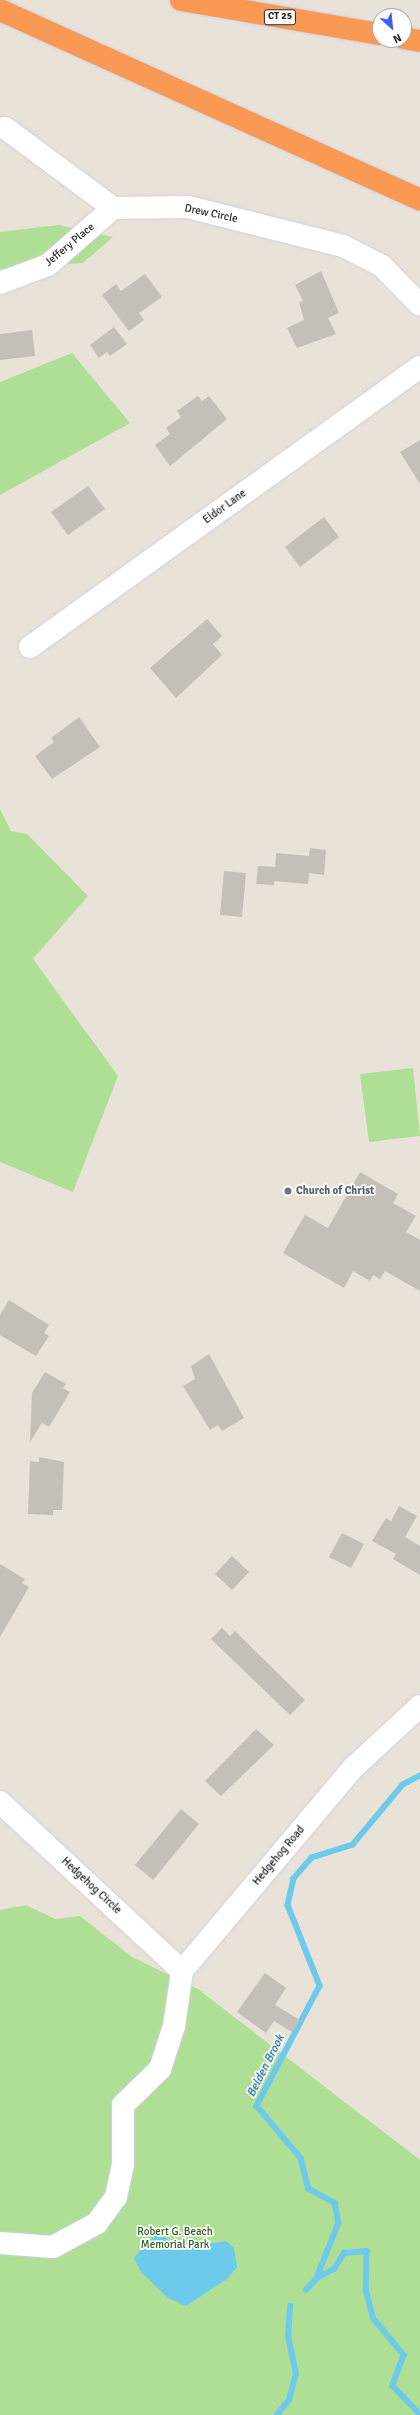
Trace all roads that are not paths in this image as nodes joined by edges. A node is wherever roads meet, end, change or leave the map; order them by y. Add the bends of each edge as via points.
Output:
1 (181, 0) edge
2 (0, 10) edge
3 (372, 33) edge
4 (5, 128) dead end
5 (420, 200) edge
6 (113, 208) junction
7 (0, 283) edge
8 (420, 305) edge
9 (420, 366) edge
10 (30, 647) dead end
11 (420, 1706) edge
12 (0, 1802) edge
13 (182, 1970) junction
14 (0, 2243) edge

1 - 3 highway, CT 25
2 - 5 highway
4 - 6 street
6 - 7 street, Jeffery Place via 48,265
6 - 8 street, Drew Circle via 188,207 343,246 382,266
9 - 10 street, Eldor Lane
11 - 13 street, Hedgehog Road via 354,1768
12 - 13 street, Hedgehog Circle
13 - 14 street via 174,2026 160,2069 122,2105 123,2165 116,2197 98,2223 53,2247

